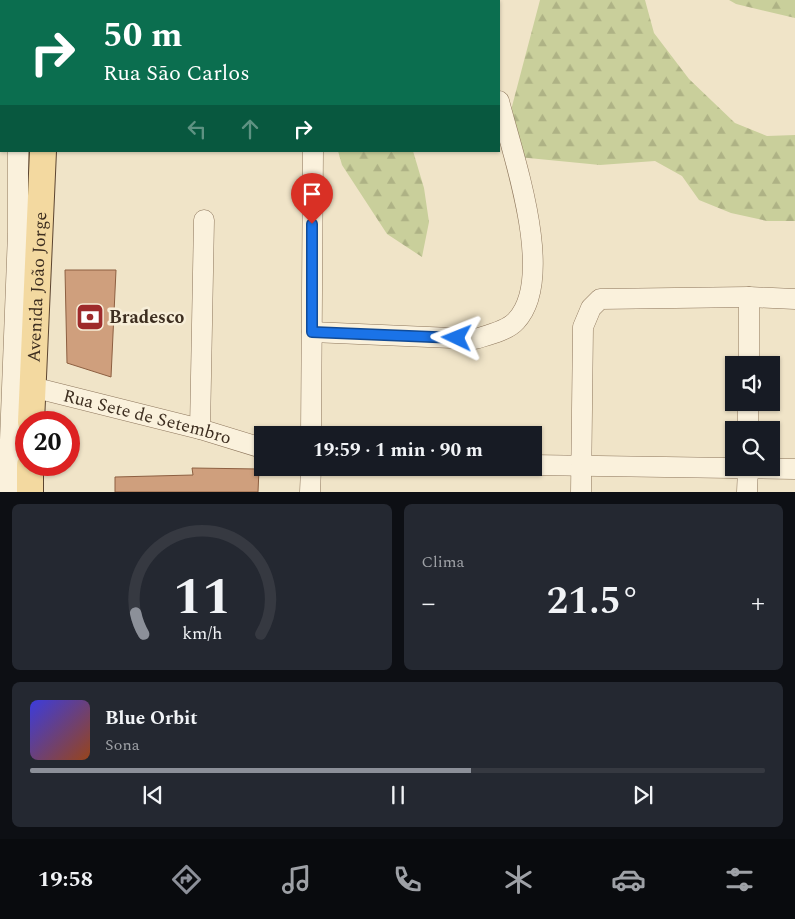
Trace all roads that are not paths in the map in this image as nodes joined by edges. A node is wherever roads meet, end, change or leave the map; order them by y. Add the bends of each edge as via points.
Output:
1 (0, 9) edge
2 (0, 24) edge
3 (500, 105) edge
4 (18, 152) edge
5 (43, 152) edge
6 (313, 152) edge
7 (204, 220) dead end
8 (749, 297) junction
9 (795, 299) edge
10 (312, 332) junction
11 (748, 356) edge
12 (32, 387) junction
13 (31, 411) edge
14 (311, 426) edge
15 (200, 429) junction
16 (254, 446) edge
17 (542, 465) edge
18 (581, 466) junction
19 (725, 468) edge
20 (780, 469) edge
21 (795, 469) edge
22 (30, 476) edge
23 (311, 476) edge
24 (748, 476) edge
25 (8, 492) edge
26 (30, 492) edge
27 (310, 492) edge
28 (581, 492) edge
29 (747, 492) edge

1 - 2 street
3 - 10 street via 528,216 533,257 532,292 525,310 515,323 475,339
4 - 25 street
5 - 12 main road, Avenida João Jorge
6 - 10 street
7 - 15 street
8 - 9 street
8 - 11 street
8 - 18 street via 600,299 591,308 583,327
10 - 14 street
12 - 13 main road, Avenida João Jorge
12 - 15 street, Rua Sete de Setembro
15 - 16 street, Rua Sete de Setembro
17 - 18 street
18 - 19 street
18 - 28 street
20 - 21 street
22 - 26 main road
23 - 27 street
24 - 29 street

